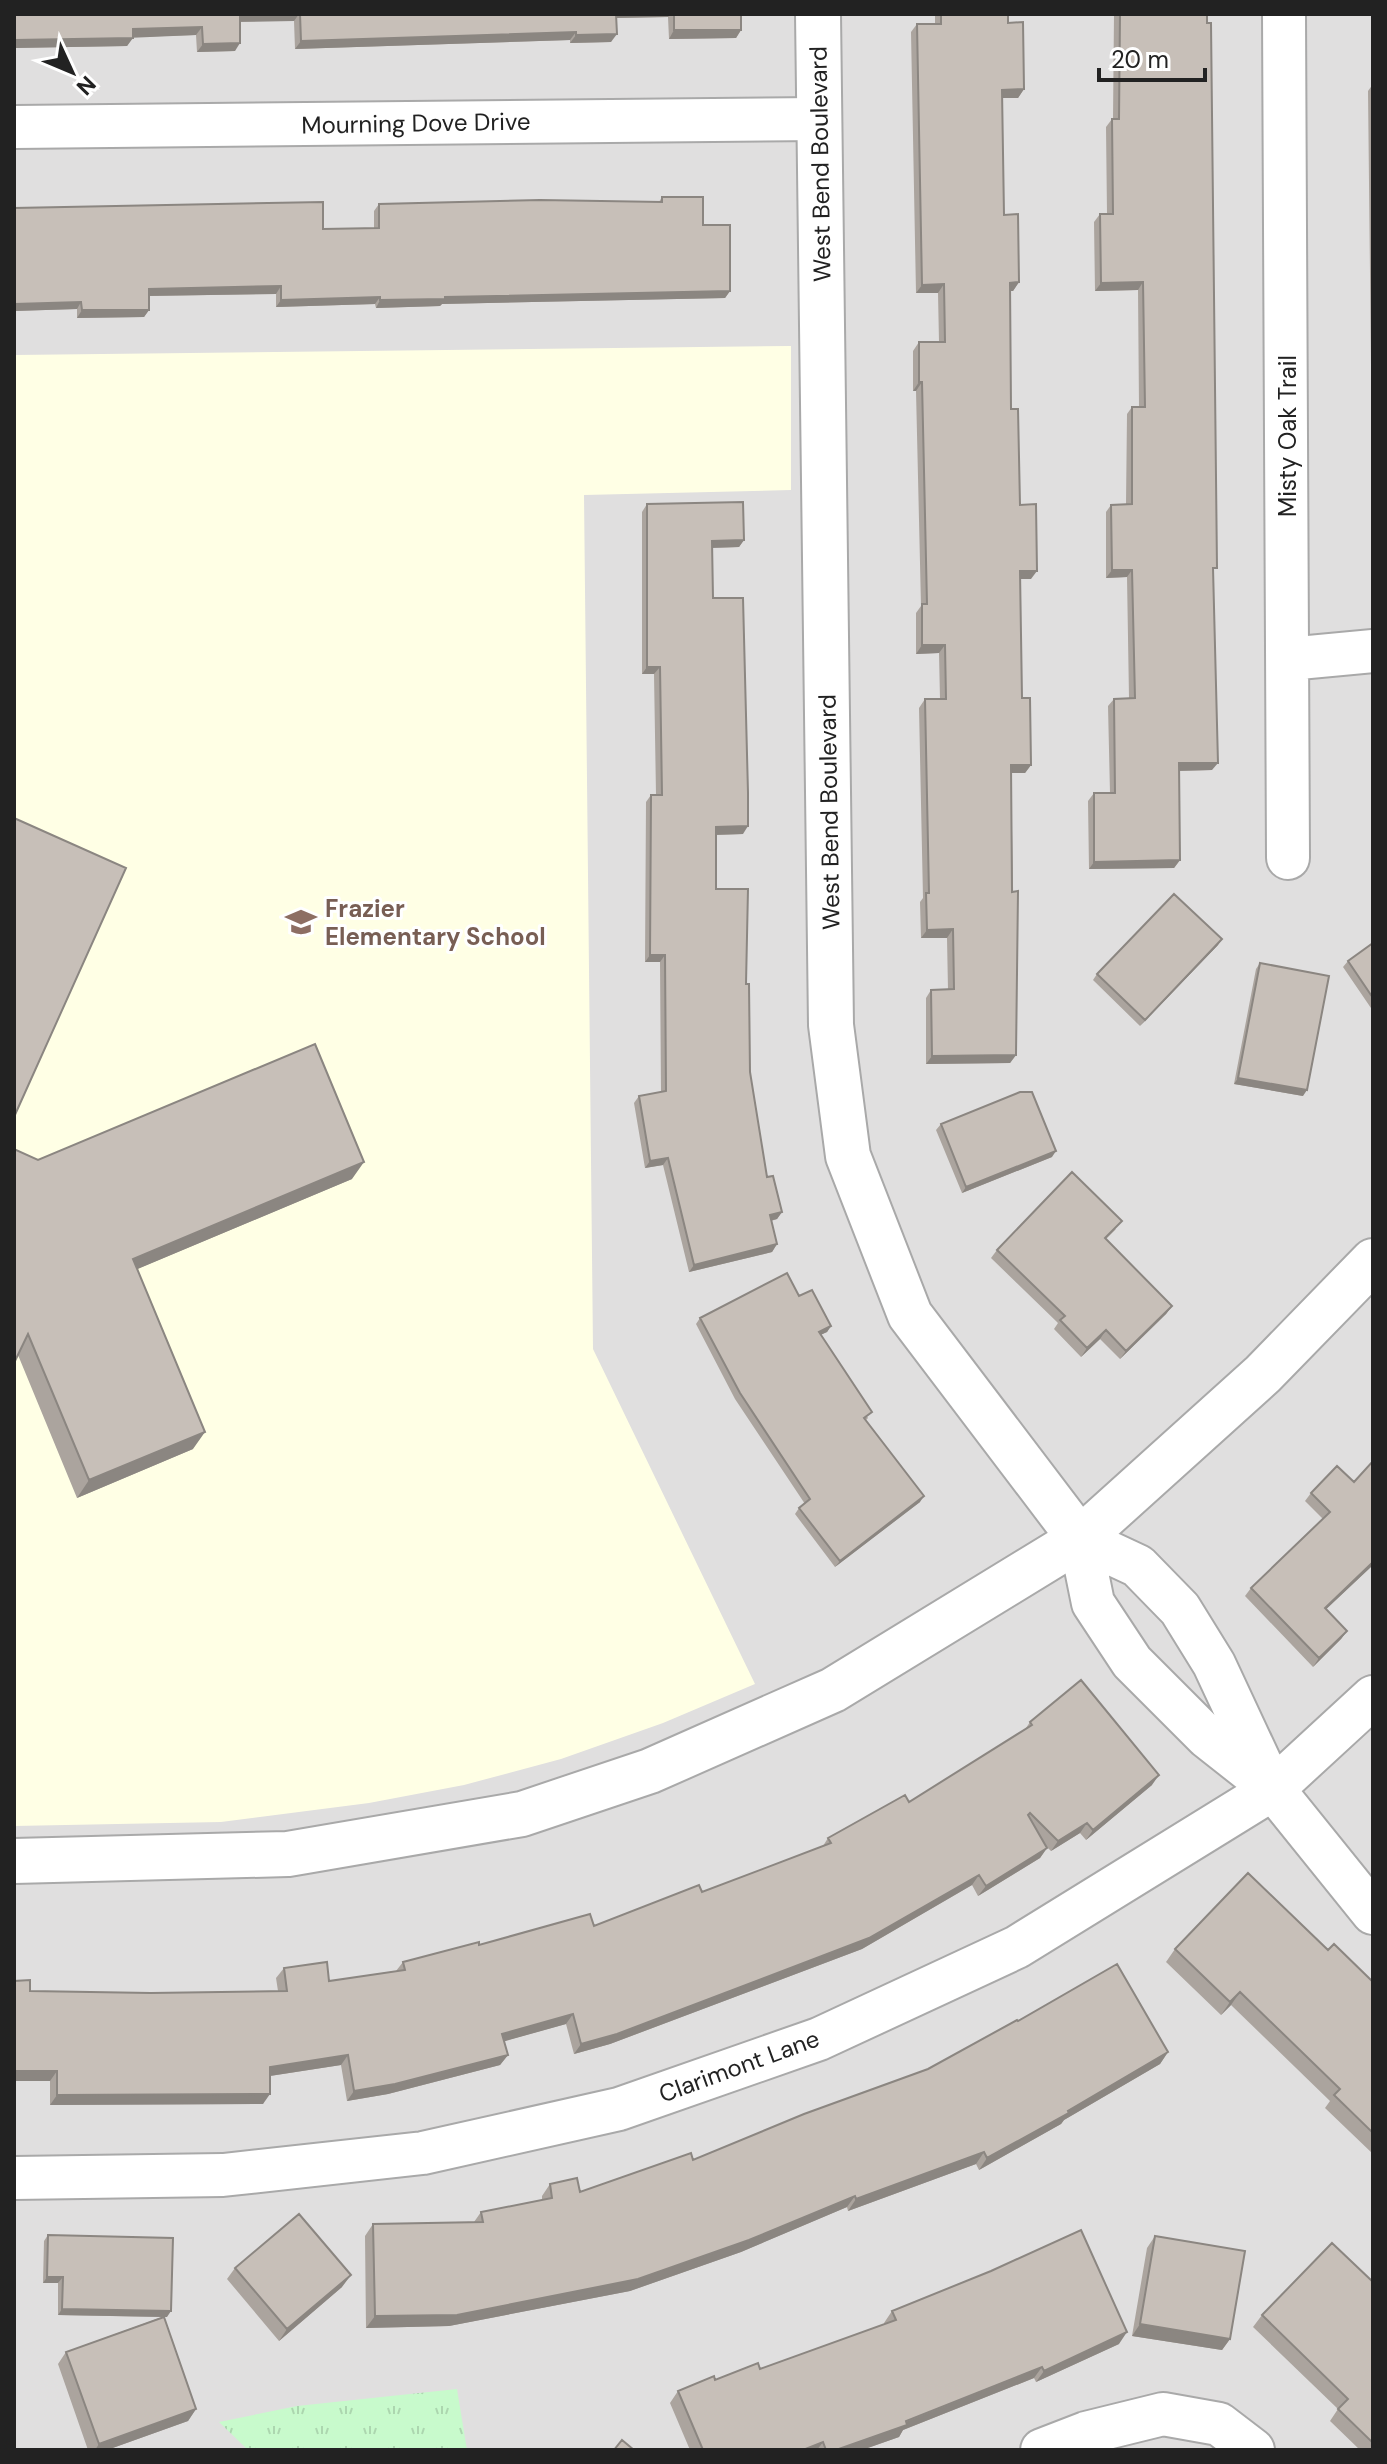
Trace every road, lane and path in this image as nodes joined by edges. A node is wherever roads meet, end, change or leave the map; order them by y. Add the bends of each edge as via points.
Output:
1 (818, 14) edge
2 (1284, 14) edge
3 (819, 119) junction
4 (14, 127) edge
5 (1373, 651) edge
6 (1288, 659) junction
7 (1288, 858) dead end
8 (1373, 1261) edge
9 (1080, 1539) junction
10 (1373, 1697) edge
11 (1273, 1789) junction
12 (14, 1861) edge
13 (1373, 1913) edge
14 (14, 2178) edge
15 (1042, 2450) edge
16 (1253, 2450) edge

1 - 3 street, West Bend Boulevard
2 - 6 street, Misty Oak Trail
3 - 4 street, Mourning Dove Drive
3 - 9 street, West Bend Boulevard via 831,1025 848,1156 910,1315
5 - 6 street
6 - 7 street, Misty Oak Trail
8 - 9 street via 1263,1374
9 - 11 street, West Bend Boulevard via 1093,1603 1132,1662 1207,1737
9 - 11 street, West Bend Boulevard via 1138,1566 1180,1609 1220,1675
9 - 12 street via 833,1690 650,1771 522,1814 288,1854
10 - 11 street, Clarimont Lane
11 - 13 street, West Bend Boulevard
11 - 14 street, Clarimont Lane via 1017,1947 819,2039 619,2109 423,2153 223,2175
15 - 16 street via 1163,2414 1219,2424

